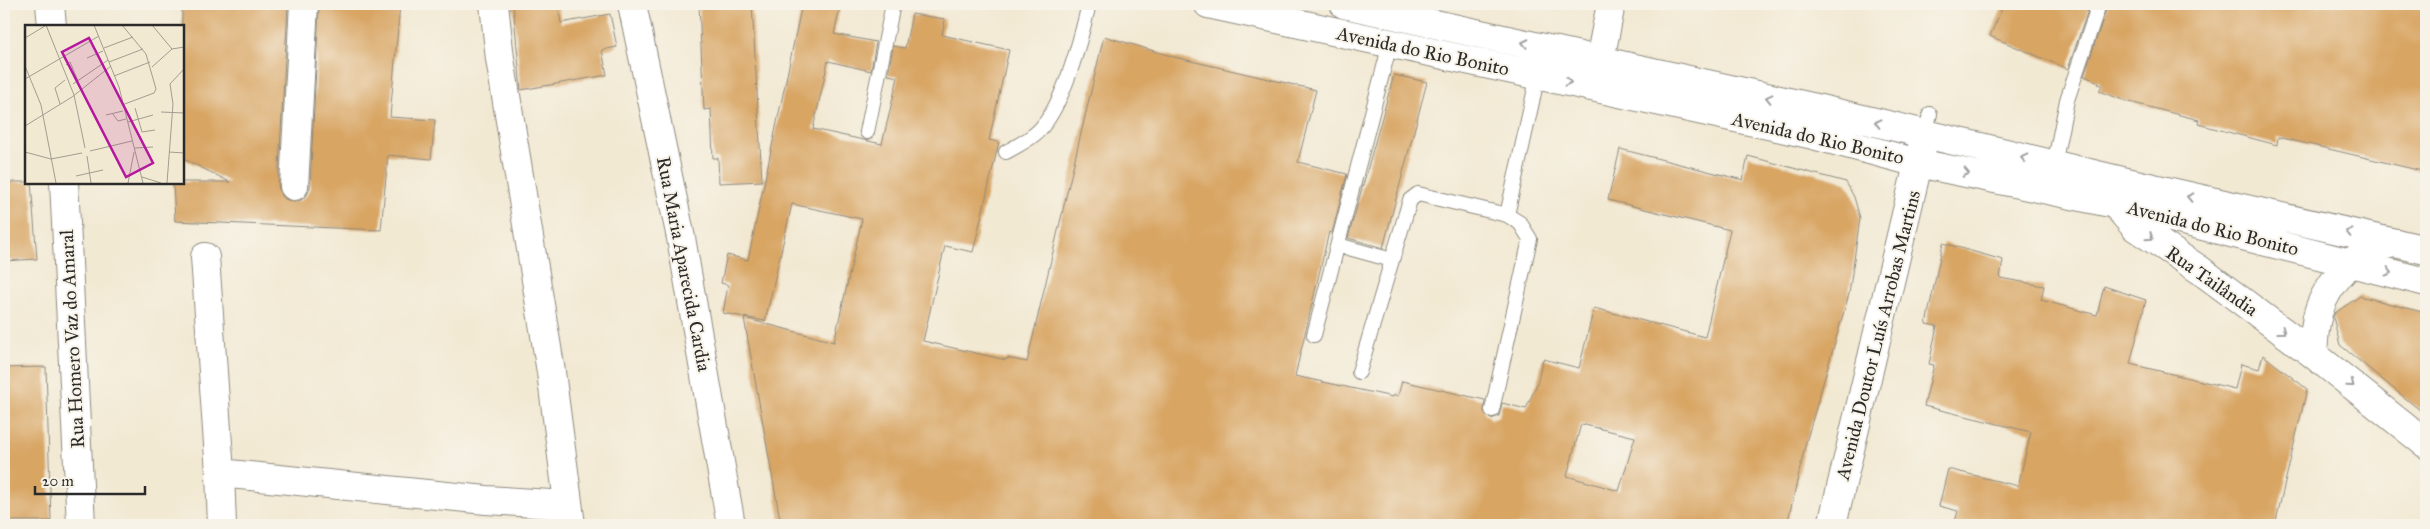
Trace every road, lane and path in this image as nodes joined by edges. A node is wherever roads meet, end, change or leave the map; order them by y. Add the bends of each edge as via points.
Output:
1 (50, 4) edge
2 (304, 4) edge
3 (494, 4) edge
4 (632, 4) edge
5 (893, 4) edge
6 (1089, 4) edge
7 (1208, 4) edge
8 (1344, 4) edge
9 (1611, 4) edge
10 (2099, 4) edge
11 (1283, 12) edge
12 (52, 25) edge
13 (1390, 44) junction
14 (1600, 60) junction
15 (1538, 76) junction
16 (1928, 125) junction
17 (867, 132) dead end
18 (1006, 152) dead end
19 (1918, 163) junction
20 (2054, 165) junction
21 (64, 184) edge
22 (294, 186) dead end
23 (2115, 204) junction
24 (1507, 215) junction
25 (2396, 243) junction
26 (1338, 245) junction
27 (2426, 250) edge
28 (205, 257) dead end
29 (1392, 260) junction
30 (2352, 263) junction
31 (2426, 282) edge
32 (1314, 335) dead end
33 (2313, 354) junction
34 (1359, 372) dead end
35 (1492, 410) dead end
36 (2426, 444) edge
37 (220, 473) junction
38 (569, 515) edge
39 (81, 525) edge
40 (222, 525) edge
41 (731, 525) edge
42 (1832, 525) edge

1 - 12 street
2 - 22 street
3 - 38 street via 551,372
4 - 41 street, Rua Maria Aparecida Cardia via 681,238
5 - 17 lane
6 - 18 lane via 1057,106 1036,134
7 - 11 street, Avenida do Rio Bonito
14 -> 8 street, Avenida do Rio Bonito
9 - 14 street
10 - 20 lane via 2067,100
11 - 13 street, Avenida do Rio Bonito
13 - 15 street, Avenida do Rio Bonito
13 - 26 lane
16 -> 14 street, Avenida do Rio Bonito
15 -> 19 street, Avenida do Rio Bonito via 1809,134
15 - 24 lane
16 - 19 street, Avenida Doutor Luís Arrobas Martins
20 -> 16 street, Avenida do Rio Bonito
19 -> 23 street, Avenida do Rio Bonito
19 - 42 street, Avenida Doutor Luís Arrobas Martins
25 -> 20 street, Avenida do Rio Bonito
21 - 39 street, Rua Homero Vaz do Amaral
23 - 30 street, Avenida do Rio Bonito
23 -> 33 street, Rua Tailândia via 2135,227 2200,270
24 - 29 lane via 1418,194 1410,200
24 - 35 lane via 1520,223 1530,239
25 - 27 street, Avenida do Rio Bonito
25 - 30 street via 2376,247
26 - 29 lane
26 - 32 lane
28 - 37 street
29 - 34 lane
30 -> 31 street, Avenida do Rio Bonito
30 - 33 street via 2325,294 2316,321
33 -> 36 street, Rua Tailândia
37 - 38 street via 486,500
37 - 40 street

